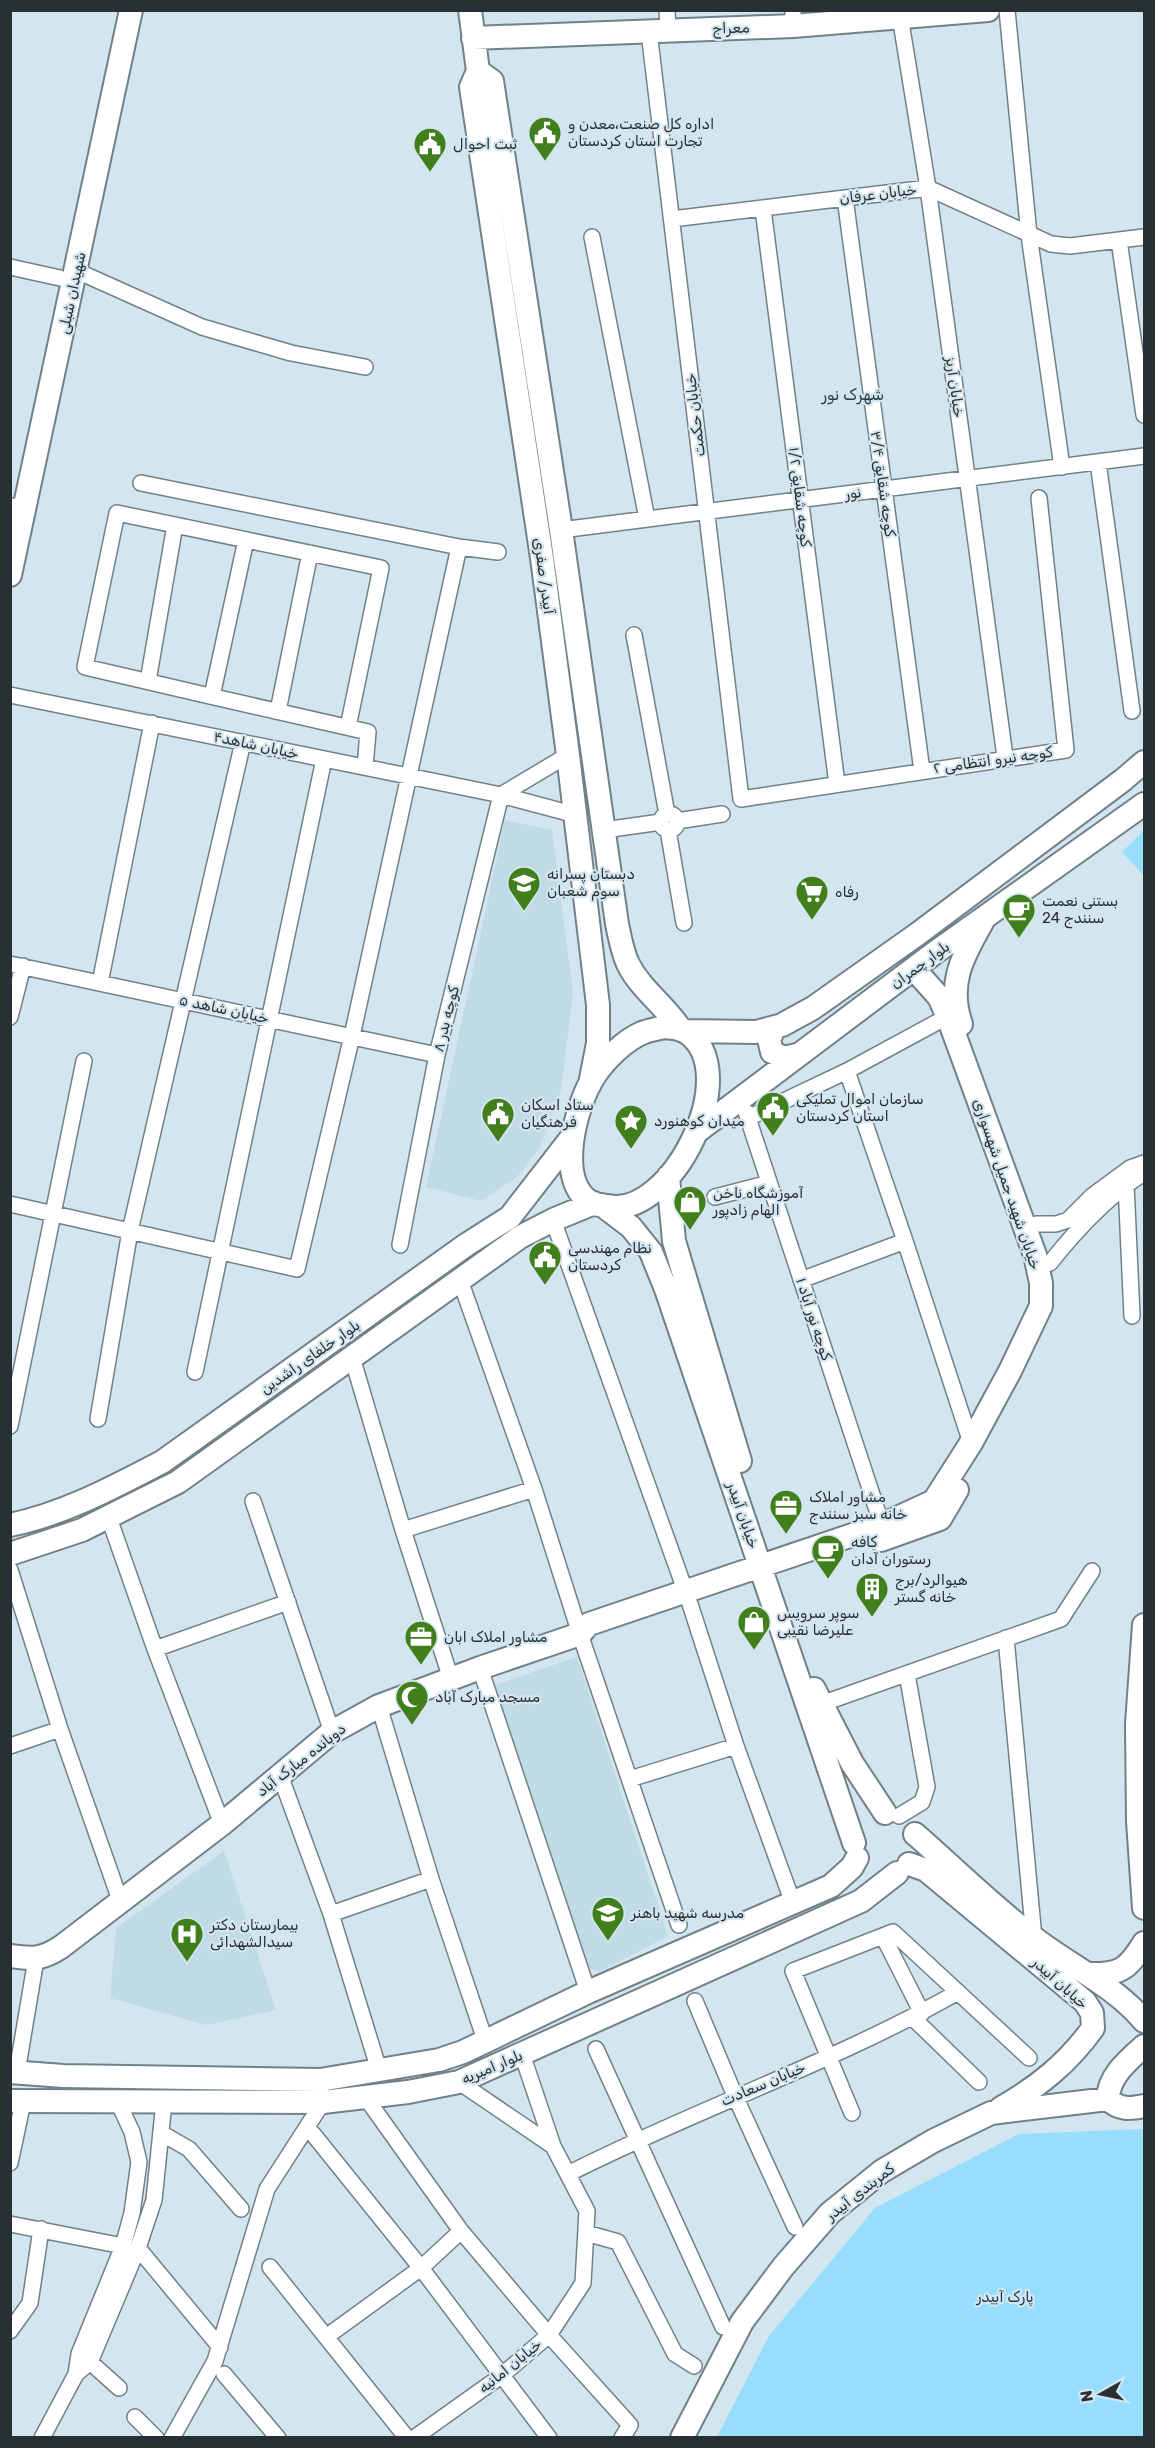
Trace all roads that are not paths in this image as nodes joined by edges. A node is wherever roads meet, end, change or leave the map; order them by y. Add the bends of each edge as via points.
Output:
1 (119, 10) edge
2 (131, 10) edge
3 (470, 10) edge
4 (987, 10) edge
5 (1007, 10) edge
6 (899, 13) edge
7 (793, 18) edge
8 (661, 24) edge
9 (473, 38) junction
10 (478, 70) junction
11 (928, 188) junction
12 (845, 198) junction
13 (763, 209) junction
14 (672, 219) junction
15 (1029, 235) junction
16 (592, 237) dead end
17 (1144, 237) edge
18 (1119, 240) junction
19 (10, 267) edge
20 (68, 275) junction
21 (365, 367) dead end
22 (1144, 415) edge
23 (1144, 456) edge
24 (1098, 462) junction
25 (1062, 467) junction
26 (967, 479) junction
27 (141, 483) dead end
28 (884, 489) junction
29 (1039, 498) dead end
30 (801, 500) junction
31 (11, 507) edge
32 (707, 512) junction
33 (648, 519) junction
34 (175, 525) junction
35 (561, 530) junction
36 (246, 540) junction
37 (459, 547) junction
38 (498, 552) dead end
39 (310, 553) junction
40 (10, 575) edge
41 (634, 635) dead end
42 (147, 681) junction
43 (10, 694) edge
44 (212, 696) junction
45 (278, 711) junction
46 (1132, 711) dead end
47 (152, 723) junction
48 (348, 727) junction
49 (243, 742) junction
50 (568, 756) junction
51 (1005, 757) junction
52 (324, 759) junction
53 (1144, 762) edge
54 (365, 767) junction
55 (922, 771) junction
56 (408, 776) junction
57 (837, 784) junction
58 (501, 795) junction
59 (741, 799) joint
60 (1144, 804) edge
61 (722, 814) dead end
62 (576, 816) junction
63 (668, 822) junction
64 (604, 830) junction
65 (985, 917) junction
66 (684, 923) dead end
67 (17, 965) edge
68 (914, 969) junction
69 (100, 983) junction
70 (183, 1000) junction
71 (952, 1014) junction
72 (10, 1017) edge
73 (268, 1019) junction
74 (775, 1027) junction
75 (683, 1031) junction
76 (352, 1036) junction
77 (437, 1055) junction
78 (797, 1055) junction
79 (84, 1061) dead end
80 (847, 1071) junction
81 (590, 1084) junction
82 (699, 1130) junction
83 (572, 1137) junction
84 (1144, 1163) edge
85 (1144, 1173) edge
86 (668, 1177) junction
87 (769, 1183) junction
88 (1126, 1184) junction
89 (716, 1197) dead end
90 (10, 1204) edge
91 (598, 1204) junction
92 (53, 1213) junction
93 (510, 1217) junction
94 (553, 1220) junction
95 (1036, 1224) junction
96 (130, 1231) junction
97 (520, 1237) junction
98 (905, 1240) junction
99 (399, 1245) dead end
100 (219, 1251) junction
101 (1050, 1263) junction
102 (460, 1280) junction
103 (801, 1280) junction
104 (1132, 1316) dead end
105 (352, 1357) junction
106 (195, 1372) dead end
107 (98, 1419) dead end
108 (10, 1426) edge
109 (971, 1443) junction
110 (534, 1489) junction
111 (253, 1501) dead end
112 (109, 1518) junction
113 (10, 1525) edge
114 (882, 1526) junction
115 (403, 1530) junction
116 (10, 1554) edge
117 (767, 1571) junction
118 (1092, 1572) dead end
119 (12, 1579) edge
120 (687, 1597) junction
121 (288, 1602) junction
122 (1144, 1625) edge
123 (580, 1634) junction
124 (1006, 1638) junction
125 (155, 1650) junction
126 (480, 1668) junction
127 (907, 1674) junction
128 (451, 1679) junction
129 (821, 1704) junction
130 (379, 1706) junction
131 (60, 1729) junction
132 (332, 1732) junction
133 (10, 1746) edge
134 (736, 1746) junction
135 (280, 1775) junction
136 (630, 1779) junction
137 (892, 1814) junction
138 (222, 1824) junction
139 (915, 1834) junction
140 (856, 1850) junction
141 (903, 1869) junction
142 (431, 1879) junction
143 (121, 1903) junction
144 (793, 1903) junction
145 (1144, 1908) edge
146 (331, 1914) junction
147 (679, 1925) dead end
148 (883, 1936) junction
149 (1034, 1938) junction
150 (1144, 1943) edge
151 (10, 1956) edge
152 (36, 1959) junction
153 (1088, 1974) junction
154 (588, 1992) junction
155 (958, 1992) junction
156 (695, 2001) dead end
157 (917, 2015) junction
158 (1144, 2021) edge
159 (485, 2040) junction
160 (1144, 2046) edge
161 (596, 2049) dead end
162 (522, 2054) junction
163 (827, 2056) junction
164 (1029, 2058) dead end
165 (379, 2070) junction
166 (14, 2072) edge
167 (63, 2076) junction
168 (320, 2080) junction
169 (459, 2082) junction
170 (979, 2082) dead end
171 (735, 2096) junction
172 (366, 2098) junction
173 (1108, 2099) junction
174 (17, 2102) edge
175 (63, 2102) junction
176 (118, 2102) junction
177 (164, 2102) junction
178 (323, 2102) junction
179 (1144, 2106) edge
180 (852, 2113) dead end
181 (991, 2113) junction
182 (161, 2133) junction
183 (313, 2134) dead end
184 (636, 2140) junction
185 (553, 2146) junction
186 (10, 2163) edge
187 (568, 2174) junction
188 (241, 2209) dead end
189 (10, 2224) edge
190 (795, 2227) dead end
191 (41, 2229) junction
192 (461, 2231) junction
193 (586, 2233) junction
194 (131, 2247) junction
195 (270, 2267) dead end
196 (421, 2268) junction
197 (723, 2326) dead end
198 (10, 2331) edge
199 (549, 2335) junction
200 (326, 2337) junction
201 (220, 2346) junction
202 (90, 2362) junction
203 (694, 2366) dead end
204 (76, 2374) junction
205 (224, 2374) dead end
206 (501, 2376) junction
207 (119, 2388) dead end
208 (135, 2417) dead end
209 (626, 2431) edge
210 (42, 2438) edge
211 (156, 2438) edge
212 (172, 2438) edge
213 (278, 2438) edge
214 (407, 2438) edge
215 (414, 2438) edge
216 (549, 2438) edge
217 (682, 2438) edge

1 - 20 main road, شهیدان شبلی
2 - 20 main road, شهیدان شبلی
3 - 9 main road, آبیدر/ صفری
4 - 6 main road, معراج
5 - 15 street
6 - 7 main road, معراج
6 - 11 street, خیابان آریز
7 - 8 main road, معراج
8 - 9 main road, معراج
8 - 14 street, خیابان حکمت
9 - 10 main road, آبیدر/ صفری
10 - 35 main road, آبیدر/ صفری via 492,81
10 - 50 main road, آبیدر/ صفری via 471,87
11 - 12 street, خیابان عرفان
11 - 15 street, خیابان عرفان
11 - 26 street, خیابان آریز
12 - 13 street, خیابان عرفان
12 - 28 street, کوچه شقایق ۳/۴
13 - 14 street, خیابان عرفان
13 - 30 street, کوچه شقایق ۱/۲
14 - 32 street, خیابان حکمت
15 - 18 street, خیابان عرفان via 1070,246
15 - 25 street
16 - 33 street
17 - 18 street, خیابان عرفان
18 - 22 street
19 - 20 street
20 - 21 street via 202,327 291,353
20 - 31 main road, شهیدان شبلی
20 - 40 main road, شهیدان شبلی
23 - 24 street, نور
24 - 25 street, نور
24 - 46 street
25 - 26 street, نور
26 - 28 street, نور
26 - 51 street, خیابان آریز
27 - 37 street
28 - 30 street, نور
28 - 55 street, کوچه شقایق ۳/۴
29 - 51 street, کوچه نیرو انتظامی ۲ via 1066,750
30 - 32 street, نور
30 - 57 street, کوچه شقایق ۱/۲
32 - 33 street, نور
32 - 59 street, خیابان حکمت
33 - 35 street, نور
34 - 36 street
34 - 42 street
34 - 42 street via 117,513 84,667
35 - 64 main road, آبیدر/ صفری
36 - 39 street
36 - 44 street
37 - 38 street
37 - 56 street
39 - 45 street
39 - 48 street via 381,568
41 - 63 street
42 - 44 street
43 - 47 street, خیابان شاهد۴
44 - 45 street
45 - 48 street
47 - 49 street, خیابان شاهد۴
47 - 69 street
48 - 54 street via 368,732
49 - 52 street, خیابان شاهد۴
49 - 70 street
50 - 58 street
50 - 62 main road, آبیدر/ صفری
51 - 55 street, کوچه نیرو انتظامی ۲
52 - 54 street, خیابان شاهد۴
52 - 73 street
53 - 74 main road, بلوار چمران via 900,946 813,1008
54 - 56 street, خیابان شاهد۴
55 - 57 street, کوچه نیرو انتظامی ۲
56 - 58 street, خیابان شاهد۴
56 - 76 street
57 - 59 street, کوچه نیرو انتظامی ۲
58 - 62 street, خیابان شاهد۴
58 - 77 street, کوچه بدر ۸
60 - 65 main road, بلوار چمران
61 - 63 street
62 - 81 main road, آبیدر/ صفری via 598,1005 598,1043
63 - 64 street
63 - 66 street
64 - 75 main road, آبیدر/ صفری via 623,951 642,984
65 - 68 main road, بلوار چمران
65 - 71 main road, خیابان شهید جمیل شهسواری via 962,956
67 - 69 street, خیابان شاهد ۵
67 - 72 street
68 - 71 main road, خیابان شهید جمیل شهسواری
68 - 78 main road, بلوار چمران
69 - 70 street, خیابان شاهد ۵
70 - 73 street, خیابان شاهد ۵
70 - 96 street
71 - 80 street
71 - 95 main road, خیابان شهید جمیل شهسواری
71 - 109 main road, خیابان شهید جمیل شهسواری via 1035,1254 1041,1283 1041,1306
73 - 76 street, خیابان شاهد ۵
73 - 100 street
74 - 75 main road, بلوار چمران via 756,1032
74 - 78 main road via 769,1039 772,1052 784,1058
75 - 81 main road via 664,1027 641,1033 617,1050
75 - 82 main road via 700,1047 708,1070 707,1098
76 - 77 street, خیابان شاهد ۵
76 - 100 street via 297,1269
77 - 99 street, کوچه بدر ۸
78 - 82 main road, بلوار چمران
79 - 92 street
80 - 87 street, کوچه نور آباد ۱ via 747,1115
80 - 98 street
81 - 83 main road
82 - 86 main road via 683,1160
83 - 91 main road via 571,1166 578,1189
83 - 93 main road, بلوار خلفای راشدین
84 - 95 street, خیابان شهید جمیل شهسواری via 1120,1175 1068,1220
85 - 88 street, خیابان شهید جمیل شهسواری
86 - 91 main road via 638,1201 614,1208
86 - 117 main road, خیابان آبیدر via 674,1240
87 - 89 street
87 - 103 street, کوچه نور آباد ۱
88 - 101 street, خیابان شهید جمیل شهسواری via 1075,1232
88 - 104 street
90 - 92 street
91 - 94 main road, بلوار خلفای راشدین
91 - 117 main road, خیابان آبیدر via 632,1227 651,1252
92 - 96 street
92 - 108 street
93 - 97 main road via 518,1216 525,1223 526,1231
93 - 113 main road, بلوار خلفای راشدین via 162,1462 70,1506
94 - 97 main road, بلوار خلفای راشدین
94 - 120 street
95 - 101 main road, خیابان شهید جمیل شهسواری
96 - 100 street
96 - 107 street
97 - 102 main road, بلوار خلفای راشدین
98 - 103 street
98 - 109 street
100 - 106 street
101 - 117 main road, خیابان شهید جمیل شهسواری via 1050,1322 940,1519
102 - 105 main road, بلوار خلفای راشدین
102 - 110 street
103 - 114 street, کوچه نور آباد ۱
105 - 112 main road, بلوار خلفای راشدین via 178,1482
105 - 115 street
109 - 114 main road, خیابان شهید جمیل شهسواری via 934,1501
110 - 115 street
110 - 123 street
111 - 121 street
112 - 116 main road, بلوار خلفای راشدین
112 - 125 street
114 - 117 main road, خیابان شهید جمیل شهسواری
115 - 128 street
117 - 120 main road, دوبانده مبارک آباد
117 - 129 main road, خیابان آبیدر
117 - 140 main road, خیابان آبیدر
118 - 124 street via 1061,1619
119 - 131 street
120 - 123 main road, دوبانده مبارک آباد via 589,1624
120 - 134 street
121 - 125 street
121 - 132 street
122 - 145 main road via 1137,1724
123 - 126 main road, دوبانده مبارک آباد
123 - 136 street
124 - 127 street
124 - 149 street
125 - 138 street
126 - 128 main road, دوبانده مبارک آباد
126 - 154 street
127 - 129 street
127 - 137 street via 927,1787 922,1802
128 - 130 main road, دوبانده مبارک آباد
129 - 137 main road, خیابان آبیدر via 852,1763
130 - 132 main road, دوبانده مبارک آباد
130 - 142 street
131 - 133 street
131 - 143 street
132 - 135 main road, دوبانده مبارک آباد
134 - 136 street
134 - 144 street
135 - 138 main road, دوبانده مبارک آباد
135 - 146 street
136 - 147 street
137 - 139 main road
137 - 140 main road via 867,1818 860,1825
138 - 143 main road, دوبانده مبارک آباد
139 - 141 main road via 917,1844
139 - 149 main road, خیابان آبیدر
140 - 141 main road via 870,1871 888,1875
140 - 144 main road, بلوار امیریه via 852,1867 831,1886
141 - 162 main road, بلوار امیریه via 861,1901
141 - 181 main road, خیابان آبیدر via 926,1870 1085,2002 1092,2013 1094,2028 1058,2070 1036,2088
142 - 146 street
142 - 159 street
143 - 152 main road, دوبانده مبارک آباد via 49,1955
144 - 154 main road, بلوار امیریه
146 - 165 street
148 - 155 street via 893,1932
148 - 157 street
148 - 163 street via 793,1971
149 - 153 main road, خیابان آبیدر
150 - 153 main road via 1125,1968 1108,1975
151 - 152 main road
152 - 166 street
153 - 158 main road, خیابان آبیدر
154 - 159 main road, بلوار امیریه
155 - 157 street, خیابان سعادت
155 - 164 street
156 - 171 street
157 - 163 street, خیابان سعادت
157 - 170 street
159 - 165 main road, بلوار امیریه via 439,2060
160 - 173 main road via 1118,2072 1108,2087
161 - 184 street
162 - 169 main road, بلوار امیریه
162 - 185 street
163 - 171 street, خیابان سعادت
163 - 180 street
165 - 168 main road, بلوار امیریه
166 - 167 main road, بلوار امیریه
167 - 168 main road, بلوار امیریه
167 - 175 main road
168 - 178 street
169 - 172 main road, بلوار امیریه
169 - 185 street, خیابان امانیه
171 - 184 street, خیابان سعادت
171 - 190 street
172 - 178 main road, بلوار امیریه
172 - 192 street
173 - 179 main road via 1115,2107 1125,2109
173 - 181 main road, کمربندی آبیدر
174 - 175 main road, بلوار امیریه
174 - 186 street
175 - 176 main road, بلوار امیریه
176 - 177 main road, بلوار امیریه
176 - 194 street via 132,2132 139,2162
177 - 178 main road, بلوار امیریه
177 - 182 street
178 - 201 street via 267,2190
181 - 217 main road, کمربندی آبیدر via 882,2171 830,2213 742,2322
182 - 188 street via 189,2149
182 - 194 street via 154,2200
183 - 196 street
184 - 187 street, خیابان سعادت
184 - 197 street
185 - 187 street, خیابان امانیه
187 - 193 street, خیابان امانیه via 587,2211
189 - 191 street
191 - 194 street
191 - 198 street via 30,2303
192 - 196 street
192 - 199 street
193 - 199 street, خیابان امانیه via 583,2283
193 - 203 street via 618,2242 675,2354
194 - 201 street
194 - 202 street
194 - 204 street via 79,2354
195 - 200 street
196 - 200 street
196 - 206 street
199 - 206 street, خیابان امانیه
199 - 209 street
200 - 214 street
201 - 212 street
202 - 204 street
202 - 207 street
204 - 210 street
205 - 213 street
206 - 215 street, خیابان امانیه
206 - 216 street
208 - 211 street

